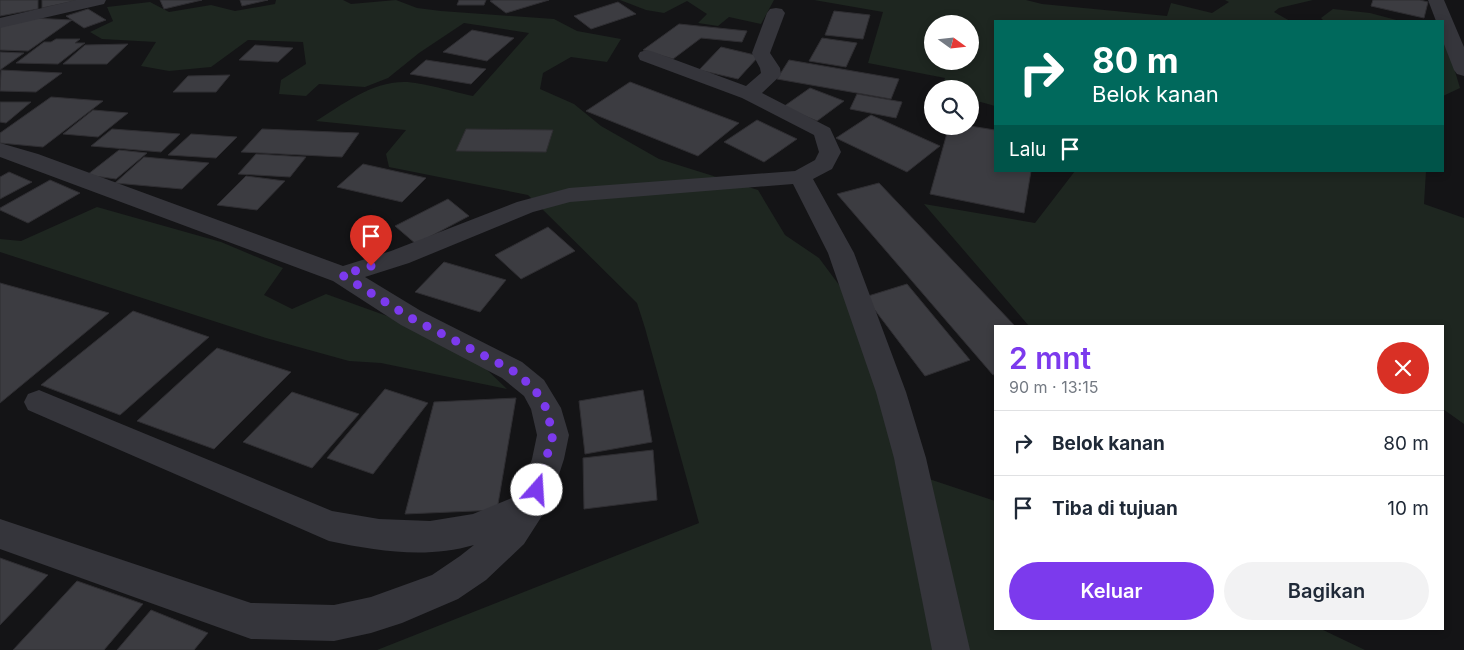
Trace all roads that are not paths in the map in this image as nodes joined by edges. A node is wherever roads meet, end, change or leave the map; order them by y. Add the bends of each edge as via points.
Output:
1 (98, 0) edge
2 (1436, 0) edge
3 (776, 12) dead end
4 (0, 23) edge
5 (647, 56) dead end
6 (1464, 70) edge
7 (749, 94) junction
8 (0, 150) edge
9 (800, 177) junction
10 (342, 275) junction
11 (39, 402) dead end
12 (532, 505) junction
13 (0, 534) edge
14 (951, 650) edge

1 - 4 street
2 - 6 street
3 - 7 street via 761,53 771,75
5 - 7 street
7 - 9 street via 822,132 830,152 824,164
8 - 10 street
9 - 10 street via 570,195 518,209 409,254
9 - 14 street via 841,253 891,392 910,458
10 - 12 street via 411,318 512,370 534,388 546,408 553,435
11 - 12 street via 330,526 375,535 420,537 464,532
12 - 13 street via 512,533 446,587 371,615 334,623 251,620

